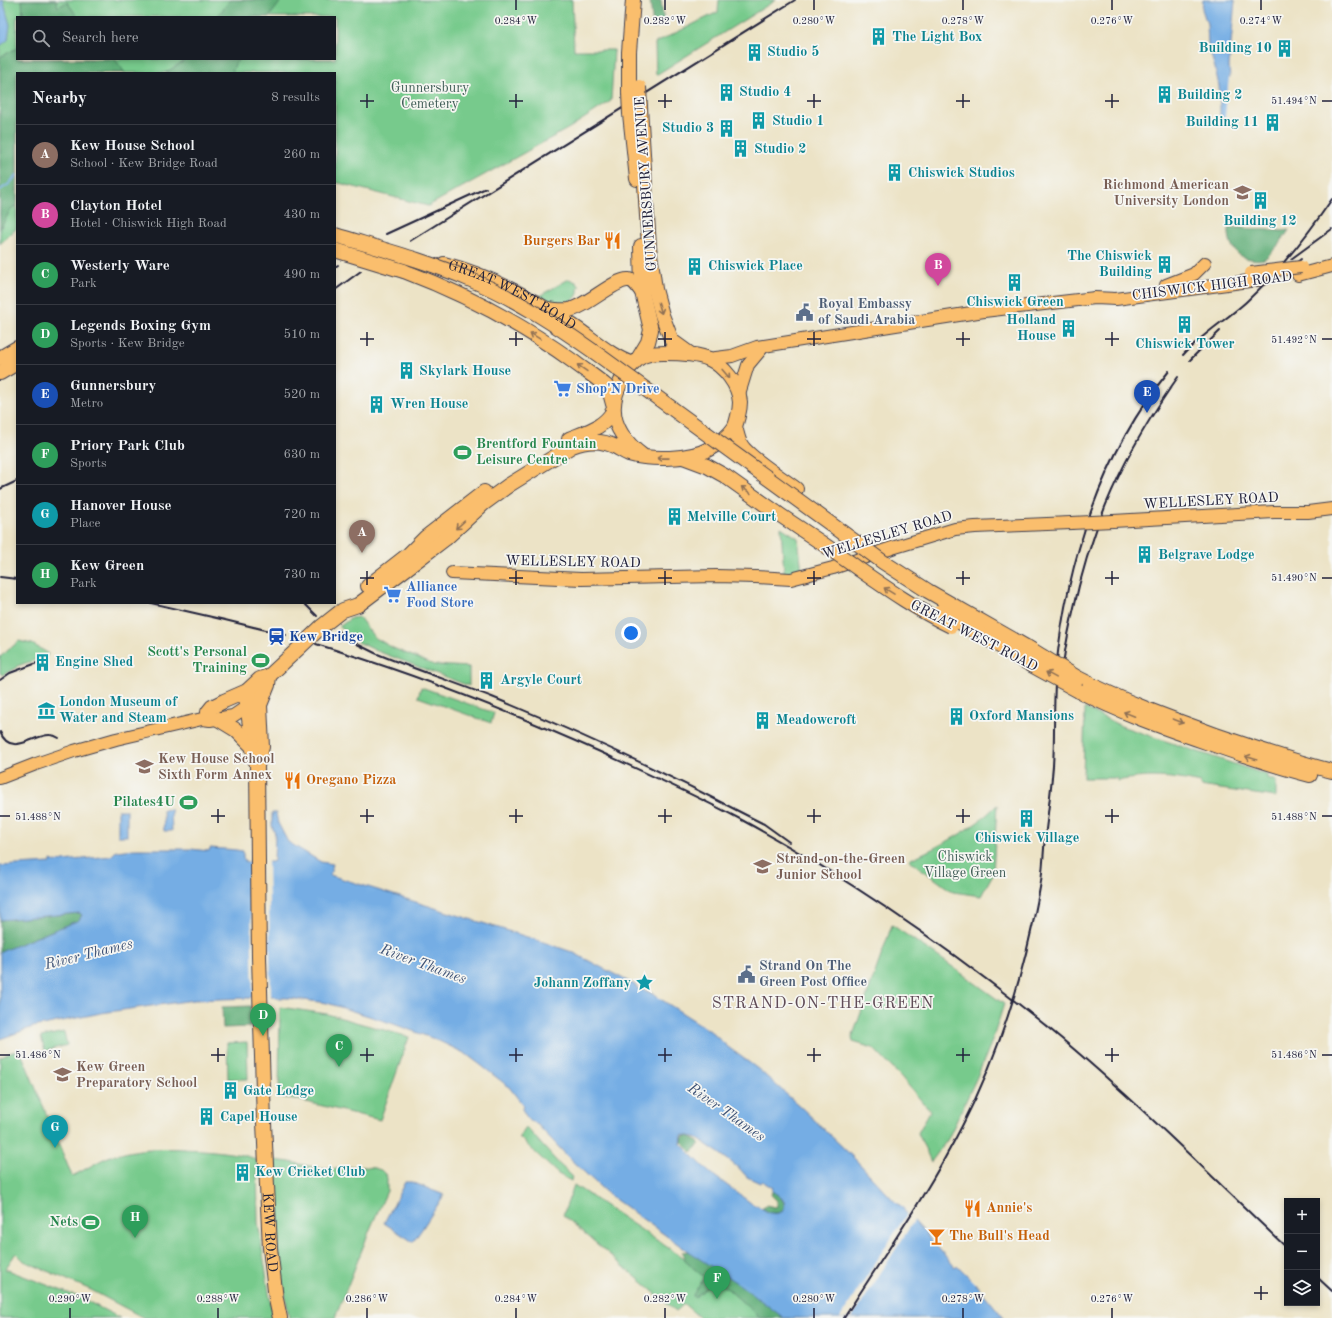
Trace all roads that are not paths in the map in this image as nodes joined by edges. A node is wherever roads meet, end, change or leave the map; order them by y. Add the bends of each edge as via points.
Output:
1 (633, 0) edge
2 (641, 0) edge
3 (634, 90) junction
4 (635, 110) junction
5 (336, 232) edge
6 (336, 236) edge
7 (336, 245) edge
8 (336, 250) edge
9 (641, 260) junction
10 (1205, 263) dead end
11 (1330, 266) edge
12 (1300, 271) junction
13 (619, 282) junction
14 (1166, 285) junction
15 (642, 292) junction
16 (1094, 298) junction
17 (579, 307) junction
18 (545, 308) junction
19 (573, 326) junction
20 (763, 347) junction
21 (16, 349) edge
22 (16, 353) edge
23 (691, 355) junction
24 (0, 358) edge
25 (708, 359) junction
26 (636, 361) junction
27 (0, 362) edge
28 (16, 364) edge
29 (16, 367) edge
30 (0, 373) edge
31 (0, 376) edge
32 (738, 394) junction
33 (613, 408) junction
34 (735, 427) junction
35 (643, 456) junction
36 (683, 457) junction
37 (1332, 509) edge
38 (452, 573) dead end
39 (342, 611) junction
40 (1029, 656) junction
41 (268, 682) junction
42 (252, 702) junction
43 (209, 717) junction
44 (252, 746) junction
45 (1288, 764) junction
46 (257, 766) junction
47 (1332, 771) edge
48 (0, 778) edge
49 (1332, 781) edge
50 (280, 1318) edge

1 - 3 highway, GUNNERSBURY AVENUE via 629,52
2 - 3 highway, GUNNERSBURY AVENUE
3 - 4 highway, GUNNERSBURY AVENUE, bridge
4 - 9 highway, GUNNERSBURY AVENUE
4 -> 23 highway, GUNNERSBURY AVENUE via 654,289 672,341
5 - 18 highway, GREAT WEST ROAD via 487,278
6 - 40 highway, bridge via 453,272 523,305 600,356 883,562
7 - 40 highway, bridge via 450,280 544,328 872,566 923,600
33 -> 8 highway, GREAT WEST ROAD, bridge via 606,386 554,347 504,318 445,288 404,271
9 - 13 highway via 638,266
9 - 15 highway, GUNNERSBURY AVENUE
10 - 14 main road via 1194,274
11 - 12 main road, CHISWICK HIGH ROAD
12 - 14 main road, CHISWICK HIGH ROAD, bridge via 1251,273
12 - 16 main road, CHISWICK HIGH ROAD via 1243,282 1116,299
13 - 15 highway via 631,280
13 - 17 highway
14 - 16 main road, CHISWICK HIGH ROAD
15 - 26 highway, GUNNERSBURY AVENUE via 651,334
16 - 20 main road, CHISWICK HIGH ROAD via 984,311
17 - 18 highway via 563,311
17 - 19 highway
18 - 19 highway, GREAT WEST ROAD
19 - 26 highway, GREAT WEST ROAD via 618,358
20 - 25 main road, CHISWICK HIGH ROAD
20 - 32 main road via 748,365
21 - 24 highway
22 - 27 highway
23 - 25 highway
23 - 26 highway via 662,353
25 -> 32 highway via 728,375
26 - 33 highway via 621,381
28 - 30 highway
29 - 31 highway
32 - 34 highway via 740,403
33 - 35 highway via 624,439
33 - 39 highway via 606,422 568,439 478,496 366,587
34 - 36 highway via 708,450
34 - 40 highway, GREAT WEST ROAD, bridge via 744,449 868,544
36 -> 35 highway
35 -> 39 highway via 628,454 616,446 597,441 581,442 572,446 509,485 483,504 445,539 358,605
40 -> 36 highway, GREAT WEST ROAD, bridge via 974,638 918,609 725,476
37 - 38 main road, WELLESLEY ROAD, bridge via 955,529 834,568 791,579 716,576 581,579
39 - 41 highway, bridge via 298,648
40 - 45 highway, GREAT WEST ROAD, bridge via 1124,713 1165,729
41 - 42 highway via 260,679
41 - 42 highway via 260,705
42 - 43 highway via 224,701 212,708
42 - 44 highway
42 - 46 highway via 262,747
43 - 44 highway via 236,730
43 - 48 main road via 74,751
44 - 46 highway
45 - 47 highway
45 - 49 highway
46 - 50 highway, KEW ROAD via 264,1122 270,1248

